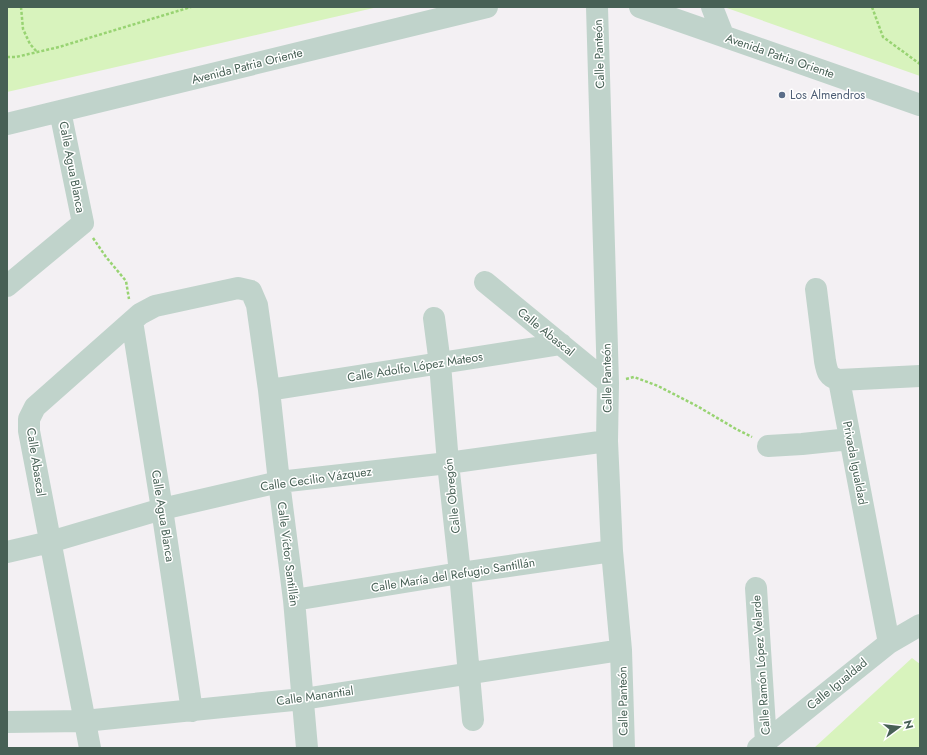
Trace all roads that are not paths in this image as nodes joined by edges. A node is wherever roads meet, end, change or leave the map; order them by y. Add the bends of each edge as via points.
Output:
1 (486, 7) edge
2 (597, 7) edge
3 (640, 7) edge
4 (712, 7) edge
5 (723, 36) junction
6 (920, 105) edge
7 (60, 111) junction
8 (7, 124) edge
9 (485, 282) dead end
10 (7, 286) edge
11 (816, 289) dead end
12 (252, 291) joint
13 (434, 318) dead end
14 (132, 321) junction
15 (561, 344) junction
16 (440, 364) junction
17 (920, 376) edge
18 (839, 380) junction
19 (608, 383) junction
20 (269, 390) junction
21 (850, 439) junction
22 (608, 441) junction
23 (768, 446) road end
24 (448, 463) junction
25 (279, 482) junction
26 (162, 508) junction
27 (50, 542) junction
28 (612, 551) junction
29 (7, 552) edge
30 (460, 573) junction
31 (756, 588) dead end
32 (294, 600) junction
33 (920, 625) edge
34 (889, 643) junction
35 (621, 650) junction
36 (469, 674) junction
37 (303, 699) junction
38 (192, 711) junction
39 (473, 720) dead end
40 (84, 721) junction
41 (7, 722) edge
42 (762, 745) edge
43 (90, 748) edge
44 (307, 748) edge
45 (624, 748) edge

1 - 7 street, Avenida Patria Oriente
2 - 19 street, Calle Panteón
3 - 5 street, Avenida Patria Oriente
4 - 5 street
5 - 6 street, Avenida Patria Oriente
7 - 8 street, Avenida Patria Oriente
7 - 10 street, Calle Agua Blanca via 83,223
9 - 15 street, Calle Abascal
11 - 18 street via 827,372
12 - 14 street, Calle Abascal via 238,288 155,306
12 - 20 street, Calle Víctor Santillán via 257,305
13 - 16 street, Calle Obregón
14 - 26 street, Calle Agua Blanca
14 - 27 street, Calle Abascal via 35,406 29,419 29,431
15 - 16 street, Calle Adolfo López Mateos
15 - 19 street, Calle Abascal
16 - 20 street, Calle Adolfo López Mateos
16 - 24 street, Calle Obregón
17 - 18 street
18 - 21 street, Privada Igualdad
19 - 22 street, Calle Panteón
20 - 25 street, Calle Víctor Santillán
21 - 23 street
21 - 34 street, Privada Igualdad
22 - 24 street, Calle Cecilio Vázquez
22 - 28 street, Calle Panteón
24 - 25 street, Calle Cecilio Vázquez
24 - 30 street, Calle Obregón
25 - 26 street, Calle Cecilio Vázquez
25 - 32 street, Calle Víctor Santillán
26 - 27 street, Calle Cecilio Vázquez
26 - 38 street, Calle Agua Blanca
27 - 29 street, Calle Cecilio Vázquez
27 - 40 street, Calle Abascal
28 - 30 street, Calle María del Refugio Santillán
28 - 35 street, Calle Panteón
30 - 32 street, Calle María del Refugio Santillán
30 - 36 street, Calle Obregón
31 - 42 street, Calle Ramón López Velarde
32 - 37 street, Calle Víctor Santillán
33 - 34 street, Calle Igualdad
34 - 42 street, Calle Igualdad
35 - 36 street, Calle Manantial
35 - 45 street, Calle Panteón
36 - 37 street, Calle Manantial
36 - 39 street, Calle Obregón
37 - 38 street, Calle Manantial
37 - 44 street, Calle Víctor Santillán
38 - 40 street, Calle Manantial
40 - 41 street, Calle Manantial
40 - 43 street, Calle Abascal

